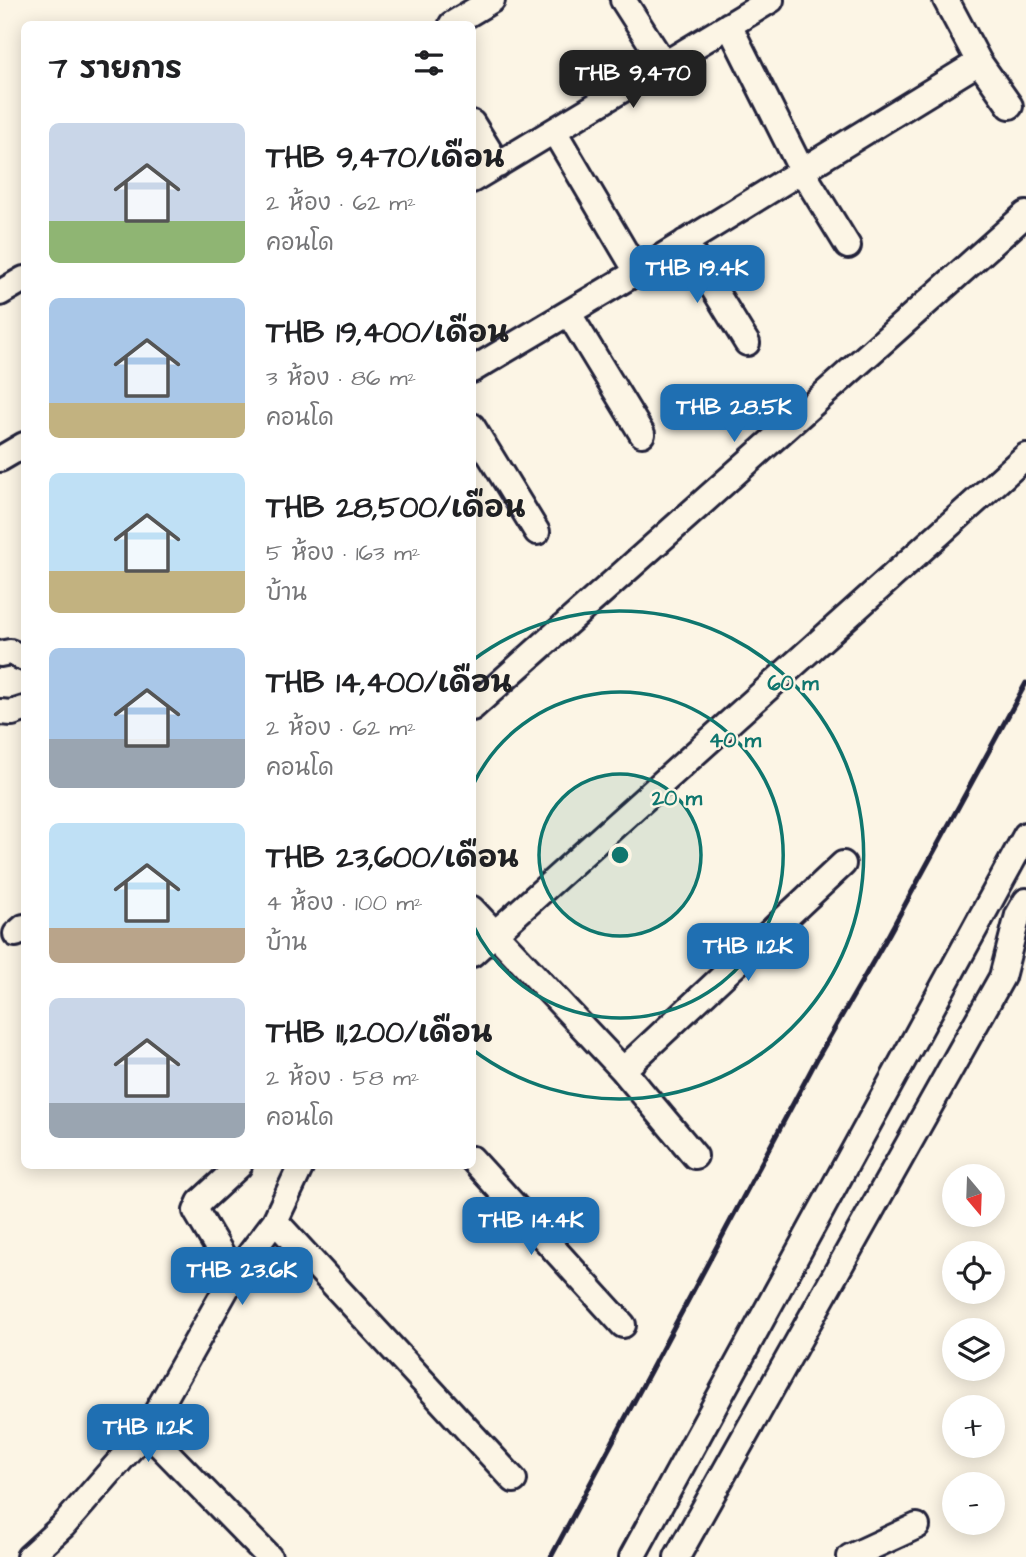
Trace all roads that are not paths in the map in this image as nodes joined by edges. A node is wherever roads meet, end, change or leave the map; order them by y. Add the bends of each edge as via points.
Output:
1 (492, 0) edge
2 (623, 0) edge
3 (771, 0) edge
4 (946, 0) edge
5 (457, 21) edge
6 (729, 25) junction
7 (979, 62) junction
8 (664, 64) junction
9 (1010, 106) dead end
10 (476, 129) edge
11 (554, 131) junction
12 (498, 165) junction
13 (802, 171) junction
14 (476, 178) edge
15 (1026, 214) edge
16 (685, 242) junction
17 (848, 246) dead end
18 (637, 272) junction
19 (21, 281) edge
20 (0, 293) edge
21 (569, 314) junction
22 (747, 344) dead end
23 (476, 368) edge
24 (476, 433) edge
25 (642, 434) dead end
26 (21, 447) edge
27 (1026, 456) edge
28 (0, 459) edge
29 (537, 532) dead end
30 (0, 654) edge
31 (21, 657) edge
32 (476, 704) edge
33 (21, 710) edge
34 (0, 712) edge
35 (1026, 835) edge
36 (843, 864) dead end
37 (1026, 901) edge
38 (476, 913) edge
39 (495, 933) junction
40 (476, 950) edge
41 (1014, 976) edge
42 (623, 1070) junction
43 (695, 1156) dead end
44 (476, 1162) edge
45 (236, 1169) edge
46 (300, 1169) edge
47 (275, 1221) junction
48 (234, 1275) junction
49 (623, 1325) dead end
50 (146, 1432) junction
51 (514, 1480) dead end
52 (917, 1527) dead end
53 (29, 1557) edge
54 (270, 1557) edge
55 (632, 1557) edge
56 (677, 1557) edge
57 (850, 1557) edge

1 - 5 street
2 - 8 street
3 - 6 street
4 - 7 street
6 - 8 street
6 - 13 street
7 - 9 street
7 - 13 street
8 - 11 street
10 - 12 street
11 - 12 street
11 - 18 street
12 - 14 street
13 - 16 street
13 - 17 street
15 - 32 street
16 - 18 street
16 - 22 street
18 - 21 street
19 - 20 street
21 - 23 street
21 - 25 street
24 - 29 street
26 - 28 street
27 - 39 street
30 - 31 street
33 - 34 street
35 - 55 street
36 - 42 street
37 - 41 street via 1018,915
38 - 39 street
39 - 40 street
39 - 42 street
41 - 56 street
42 - 43 street
44 - 49 street
45 - 48 street via 196,1211
46 - 47 street
47 - 48 street
47 - 51 street
48 - 50 street
50 - 53 street via 63,1526
50 - 54 street
52 - 57 street

